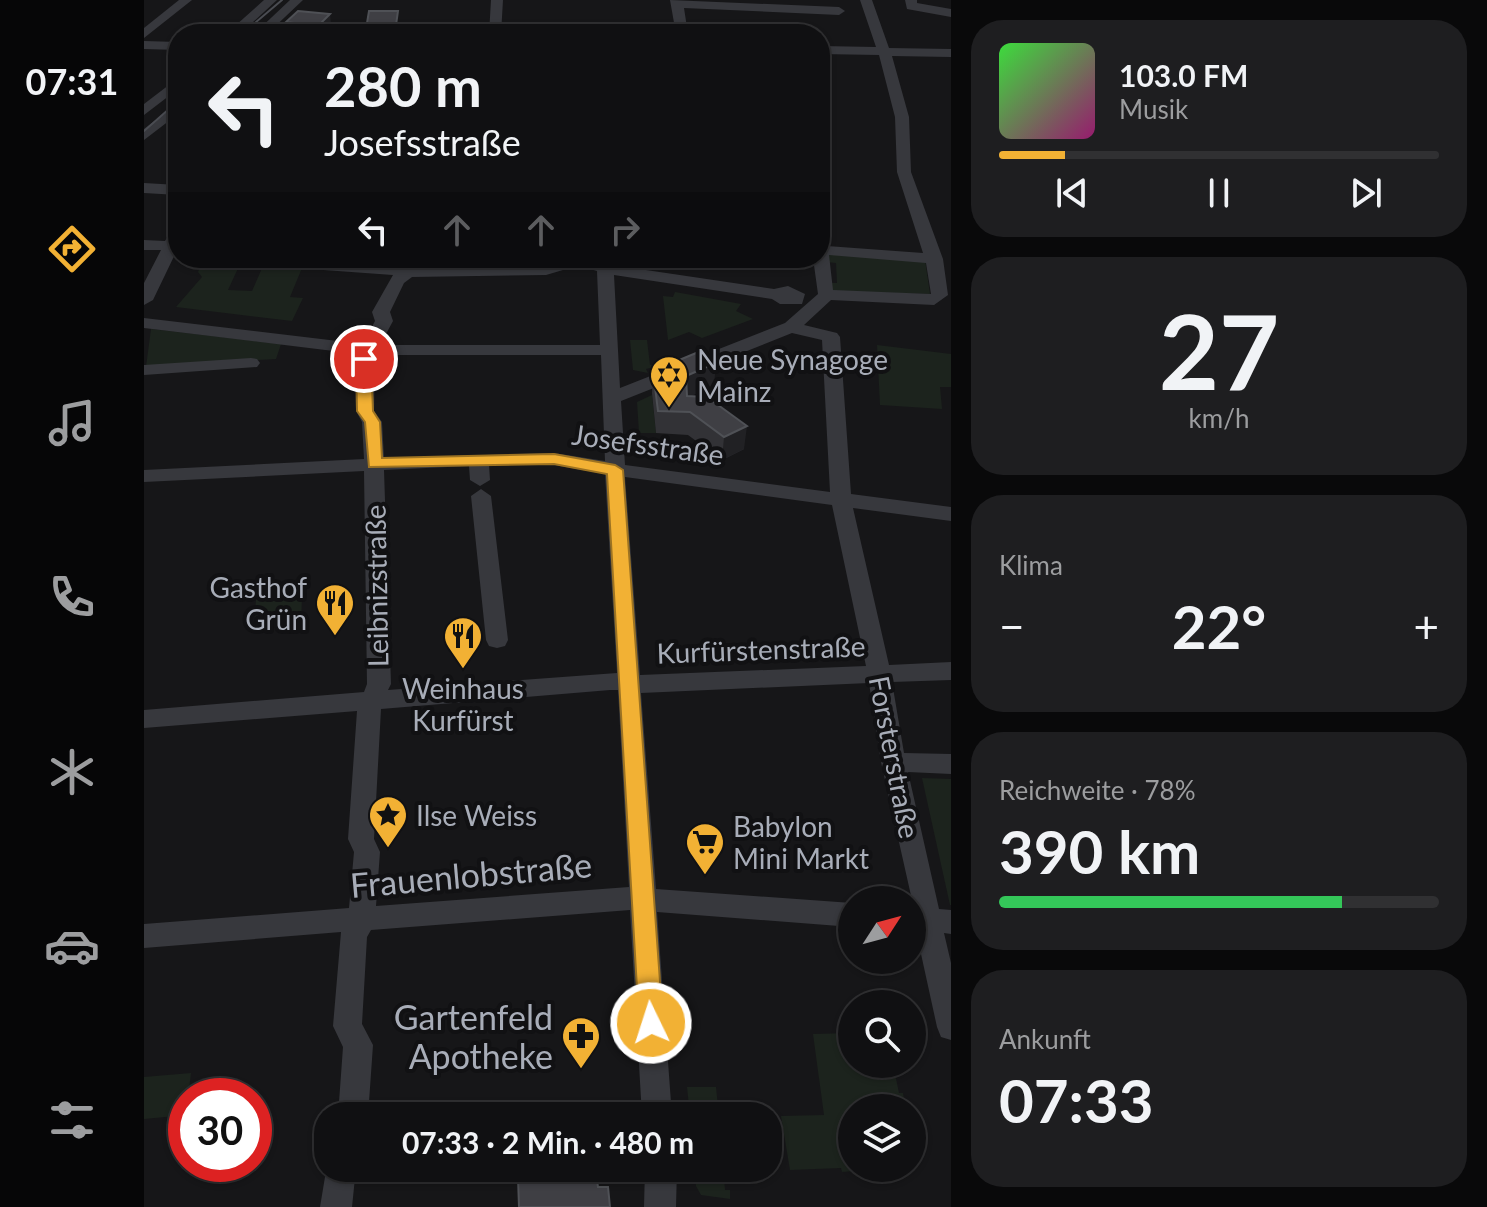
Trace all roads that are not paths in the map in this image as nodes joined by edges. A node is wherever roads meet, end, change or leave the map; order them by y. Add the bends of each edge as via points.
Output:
1 (186, 0) edge
2 (271, 0) edge
3 (297, 0) edge
4 (497, 0) edge
5 (866, 0) edge
6 (911, 0) edge
7 (677, 2) edge
8 (839, 11) dead end
9 (951, 13) edge
10 (243, 24) edge
11 (271, 24) edge
12 (496, 24) edge
13 (680, 24) edge
14 (144, 36) edge
15 (168, 37) edge
16 (144, 45) edge
17 (168, 46) edge
18 (830, 51) edge
19 (144, 53) edge
20 (168, 53) edge
21 (951, 53) edge
22 (885, 56) junction
23 (830, 60) edge
24 (951, 63) edge
25 (168, 91) edge
26 (144, 111) edge
27 (168, 116) edge
28 (162, 121) junction
29 (168, 121) edge
30 (144, 136) edge
31 (144, 188) edge
32 (168, 189) edge
33 (144, 245) edge
34 (168, 247) edge
35 (830, 250) edge
36 (168, 256) edge
37 (941, 263) edge
38 (409, 268) edge
39 (605, 268) edge
40 (612, 268) edge
41 (822, 268) edge
42 (778, 295) dead end
43 (827, 295) junction
44 (144, 300) edge
45 (144, 323) edge
46 (791, 327) junction
47 (369, 350) junction
48 (610, 350) junction
49 (251, 363) dead end
50 (144, 370) edge
51 (613, 398) junction
52 (374, 464) junction
53 (615, 470) junction
54 (144, 476) edge
55 (480, 478) junction
56 (841, 499) junction
57 (951, 514) edge
58 (497, 640) dead end
59 (951, 671) edge
60 (879, 674) junction
61 (629, 682) junction
62 (373, 699) junction
63 (144, 719) edge
64 (893, 762) junction
65 (951, 764) edge
66 (643, 898) junction
67 (838, 914) edge
68 (362, 920) junction
69 (930, 921) edge
70 (144, 936) edge
71 (951, 1027) edge
72 (354, 1102) edge
73 (656, 1102) edge
74 (339, 1182) edge
75 (336, 1207) edge

1 - 14 street
2 - 10 street
3 - 11 street
4 - 12 street
5 - 22 street
6 - 9 street via 911,6
7 - 8 street
7 - 13 street
14 - 15 street
16 - 17 street
18 - 22 street
19 - 20 street
21 - 22 street
22 - 23 street
22 - 24 street
22 - 37 street via 902,120 904,173
25 - 26 street
27 - 28 street
28 - 29 street
28 - 30 street
31 - 32 street
33 - 34 street
35 - 37 street
36 - 44 street
37 - 43 street via 940,295 934,300
38 - 47 street, Leibnizstraße via 381,312 384,321
39 - 48 street
40 - 42 street
41 - 43 street
43 - 46 street
45 - 47 street
46 - 51 street
46 - 56 street, Forsterstraße via 831,337
47 - 48 street
47 - 52 street, Leibnizstraße via 364,359 365,411 372,422
48 - 51 street
49 - 50 street
51 - 53 street
52 - 54 street, Josefsstraße
52 - 55 street, Josefsstraße
52 - 62 street, Leibnizstraße via 379,684
53 - 55 street, Josefsstraße via 554,459
53 - 56 street, Josefsstraße
53 - 61 street
55 - 58 street
56 - 57 street, Josefsstraße
56 - 60 street, Forsterstraße
59 - 60 street, Kurfürstenstraße
60 - 61 street, Kurfürstenstraße
60 - 64 street, Forsterstraße
61 - 62 street, Kurfürstenstraße
61 - 66 street
62 - 63 street, Kurfürstenstraße
62 - 68 street, Leibnizstraße via 361,839 367,852
64 - 65 street
64 - 69 street, Forsterstraße
66 - 67 street, Frauenlobstraße
66 - 68 street, Frauenlobstraße
66 - 73 street
68 - 70 street, Frauenlobstraße
68 - 72 street, Leibnizstraße via 353,936 347,1026 358,1045
69 - 71 street, Forsterstraße
74 - 75 street

